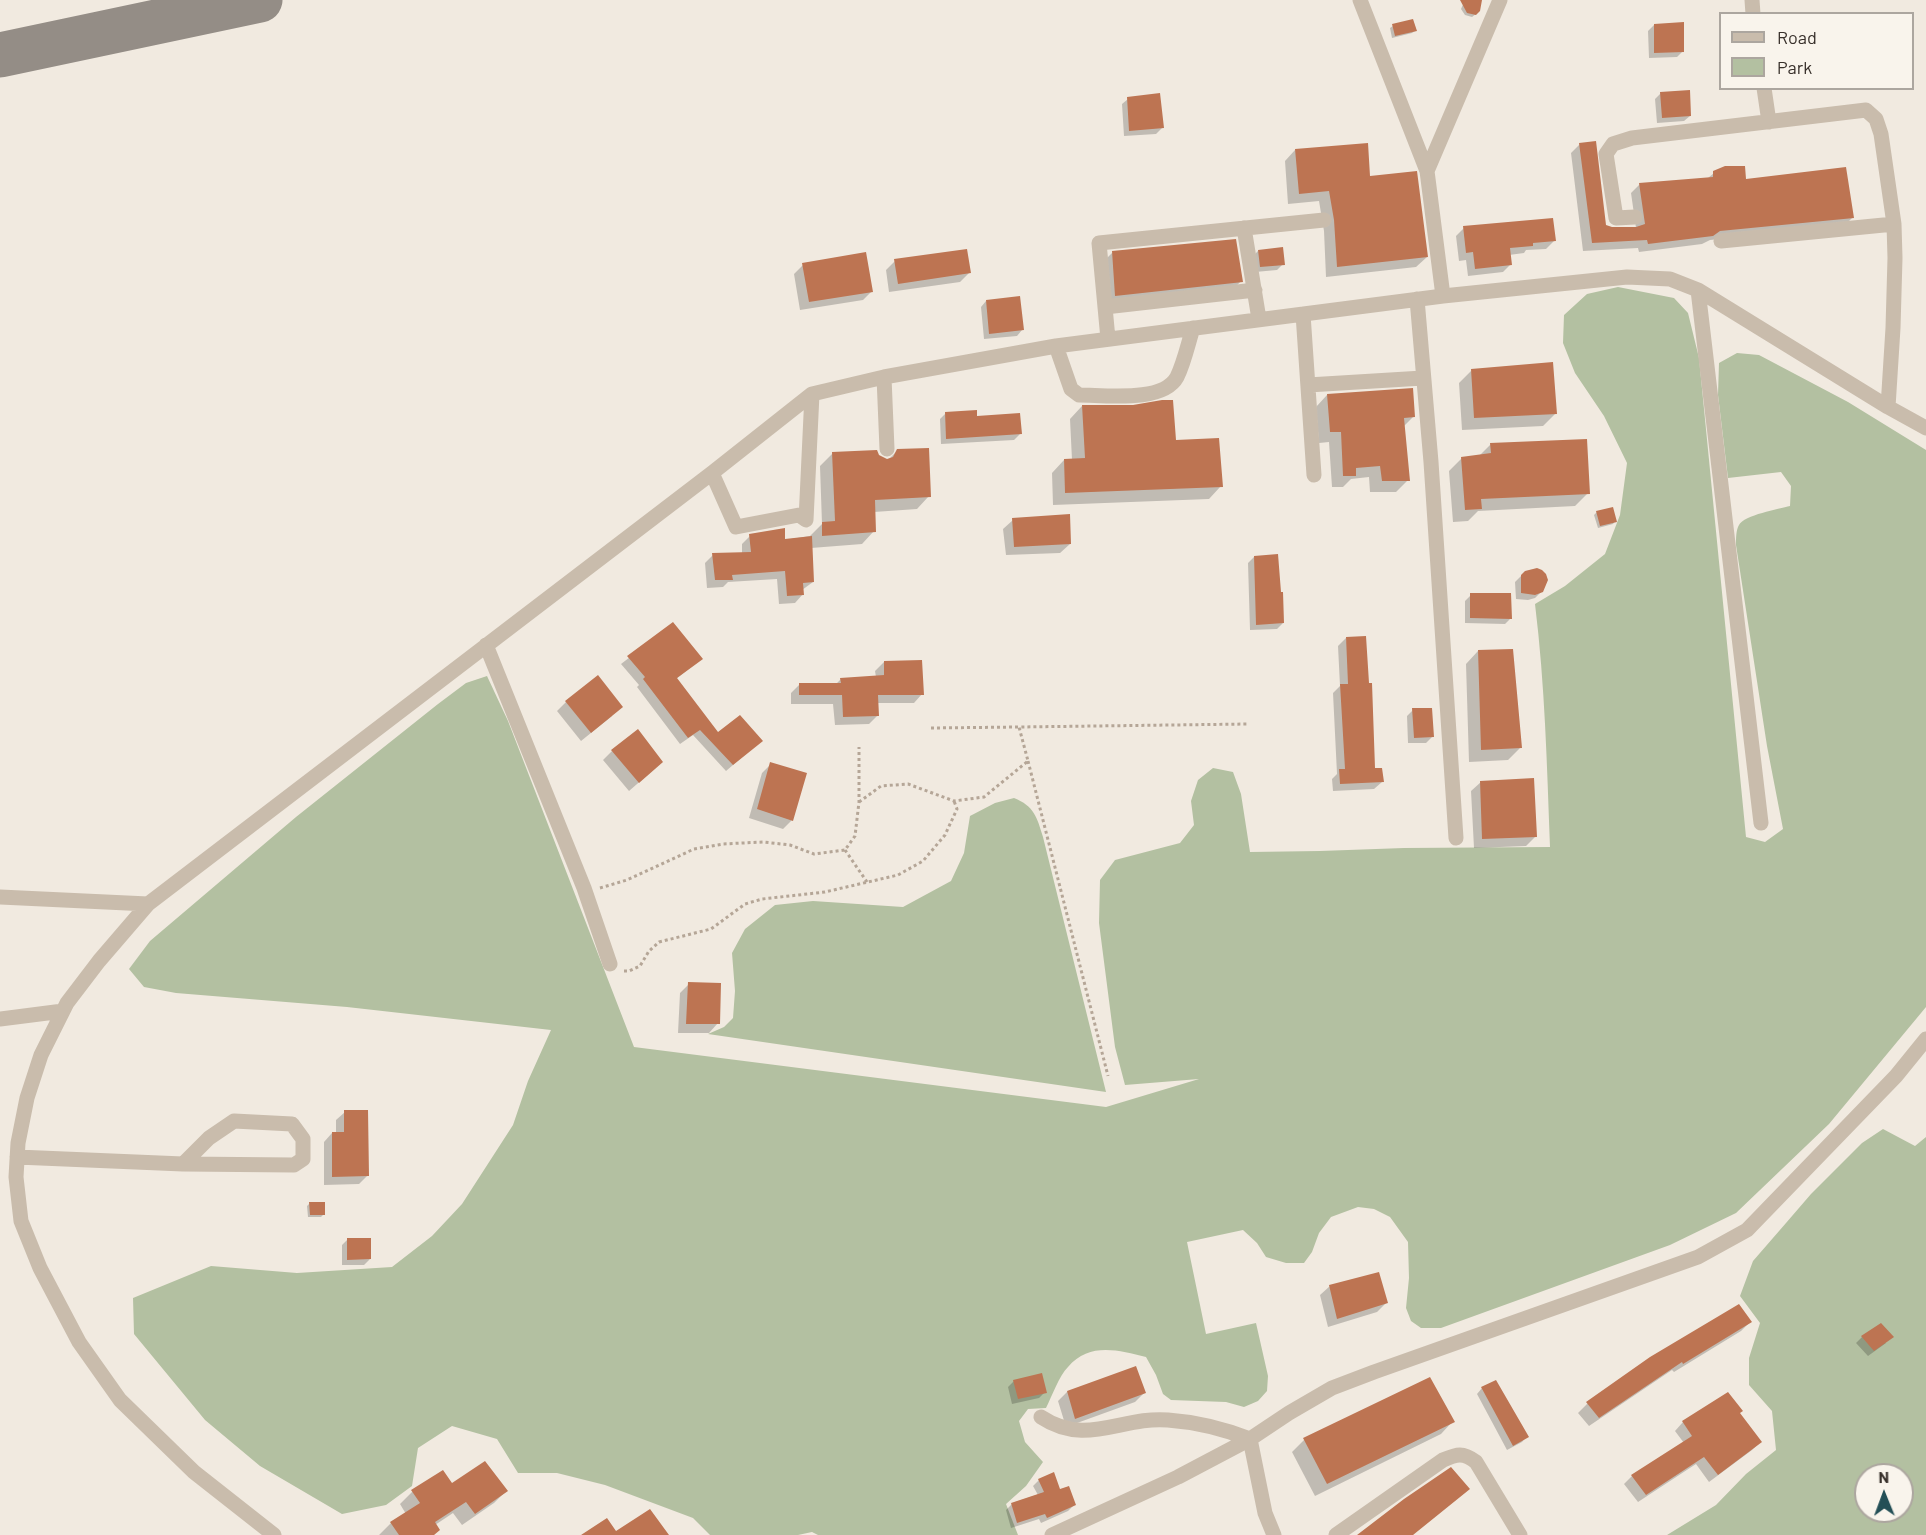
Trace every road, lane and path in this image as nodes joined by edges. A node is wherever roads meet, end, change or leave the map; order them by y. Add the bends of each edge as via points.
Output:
1 (1360, 0) edge
2 (1500, 0) edge
3 (1764, 90) edge
4 (1769, 122) junction
5 (1427, 171) junction
6 (1635, 217) dead end
7 (1324, 220) dead end
8 (1894, 224) junction
9 (1244, 228) junction
10 (1721, 241) dead end
11 (1255, 290) junction
12 (1698, 290) junction
13 (1443, 296) junction
14 (1417, 299) junction
15 (1105, 307) junction
16 (1302, 314) junction
17 (1259, 319) junction
18 (1193, 328) junction
19 (1108, 339) junction
20 (1056, 346) junction
21 (884, 377) junction
22 (1424, 378) junction
23 (1308, 385) junction
24 (812, 394) junction
25 (1888, 407) junction
26 (1926, 428) edge
27 (887, 449) dead end
28 (712, 473) junction
29 (1314, 475) dead end
30 (486, 645) junction
31 (1248, 724) dead end
32 (1019, 727) junction
33 (931, 728) dead end
34 (859, 747) dead end
35 (1028, 761) junction
36 (954, 801) junction
37 (859, 802) junction
38 (1761, 823) dead end
39 (1456, 838) dead end
40 (845, 850) junction
41 (867, 882) junction
42 (584, 888) junction
43 (0, 897) edge
44 (148, 904) junction
45 (610, 964) joint
46 (63, 1011) junction
47 (0, 1019) edge
48 (1926, 1039) edge
49 (1108, 1076) dead end
50 (17, 1157) junction
51 (183, 1164) junction
52 (1041, 1417) dead end
53 (1250, 1439) junction
54 (1265, 1513) junction
55 (274, 1535) edge
56 (1052, 1535) edge
57 (1261, 1535) edge
58 (1274, 1535) edge
59 (1336, 1535) edge
60 (1520, 1535) edge

1 - 5 lane
2 - 5 lane
3 - 4 lane
4 - 6 lane via 1632,138 1613,144 1606,154 1616,218
4 - 8 lane via 1866,110 1876,119 1881,134
5 - 13 lane
7 - 9 lane
8 - 10 lane
8 - 25 lane
9 - 11 lane
9 - 15 lane via 1099,243
11 - 15 lane
11 - 17 lane
12 - 13 lane via 1670,279 1627,277
12 - 25 lane
12 - 38 lane
13 - 14 lane
14 - 16 lane
14 - 22 lane
15 - 19 lane
16 - 17 lane
16 - 23 lane
17 - 18 lane
18 - 19 lane
18 - 20 lane via 1177,377 1169,388 1153,394 1079,395 1071,389
19 - 20 lane
20 - 21 lane
21 - 24 lane
21 - 27 lane
22 - 23 lane
22 - 39 lane
23 - 29 lane
24 - 28 lane
24 - 28 lane via 806,520 799,515 736,527
25 - 26 lane
28 - 30 lane
30 - 42 lane
30 - 44 lane
31 - 32 path
32 - 33 path
32 - 35 path
34 - 37 path
35 - 36 path via 984,796
35 - 49 path
36 - 37 path via 908,784 881,786
36 - 41 path via 957,809 945,835 924,861 898,875
37 - 40 path via 855,836
40 - 41 path
40 - 42 path via 814,854 790,845 763,842 723,844 694,849 605,888
41 - 45 path via 745,904 711,929 659,942 640,966 629,971 617,971
42 - 45 lane
43 - 44 lane
44 - 46 lane via 99,960
46 - 47 lane
46 - 50 lane via 27,1098
48 - 53 lane via 1896,1076 1747,1230 1698,1257 1332,1388
50 - 51 lane
50 - 55 lane via 21,1221 40,1268 79,1342 120,1400 194,1472
51 - 51 lane via 294,1165 303,1159 303,1138 292,1124 234,1121 209,1138
52 - 53 lane via 1067,1429 1087,1431 1167,1420 1225,1430
53 - 54 lane
53 - 56 lane
54 - 57 lane
54 - 58 lane
59 - 60 lane via 1455,1455 1468,1456 1476,1462

